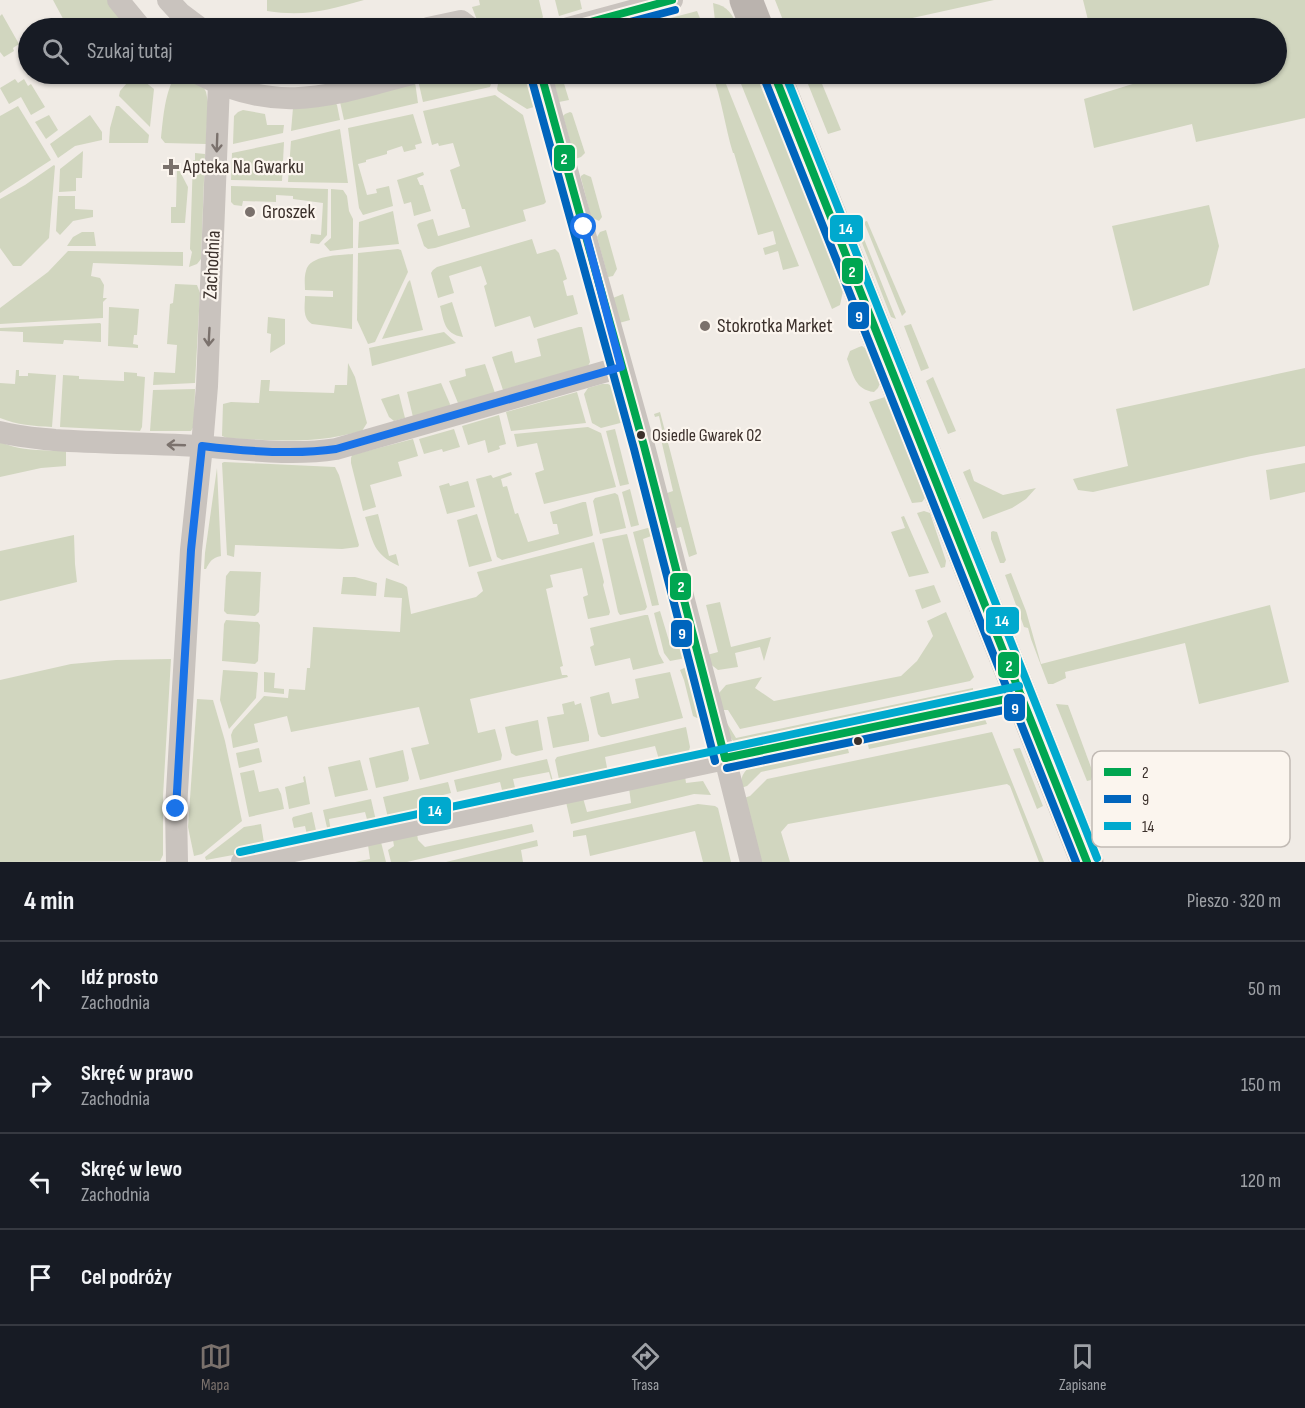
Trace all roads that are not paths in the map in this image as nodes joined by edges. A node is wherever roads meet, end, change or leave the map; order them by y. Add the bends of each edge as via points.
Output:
1 (118, 0) edge
2 (168, 0) edge
3 (672, 0) edge
4 (746, 0) edge
5 (133, 18) edge
6 (187, 18) edge
7 (605, 18) edge
8 (753, 18) edge
9 (209, 84) edge
10 (223, 84) edge
11 (372, 84) edge
12 (544, 84) edge
13 (778, 84) edge
14 (621, 367) junction
15 (0, 432) edge
16 (202, 446) junction
17 (1021, 696) junction
18 (725, 758) junction
19 (177, 862) edge
20 (242, 862) edge
21 (751, 862) edge
22 (1087, 862) edge

1 - 5 street
2 - 6 street
3 - 7 street
4 - 8 main road
9 -> 16 street, Zachodnia via 207,374
10 - 11 street via 254,95 290,99
12 - 14 street
13 - 17 main road
14 - 16 street via 336,449 273,451
14 - 18 street
16 -> 15 street via 76,441
16 - 19 street, Zachodnia via 191,550 176,809
17 - 18 street
17 - 22 main road
18 - 20 street
18 - 21 street

